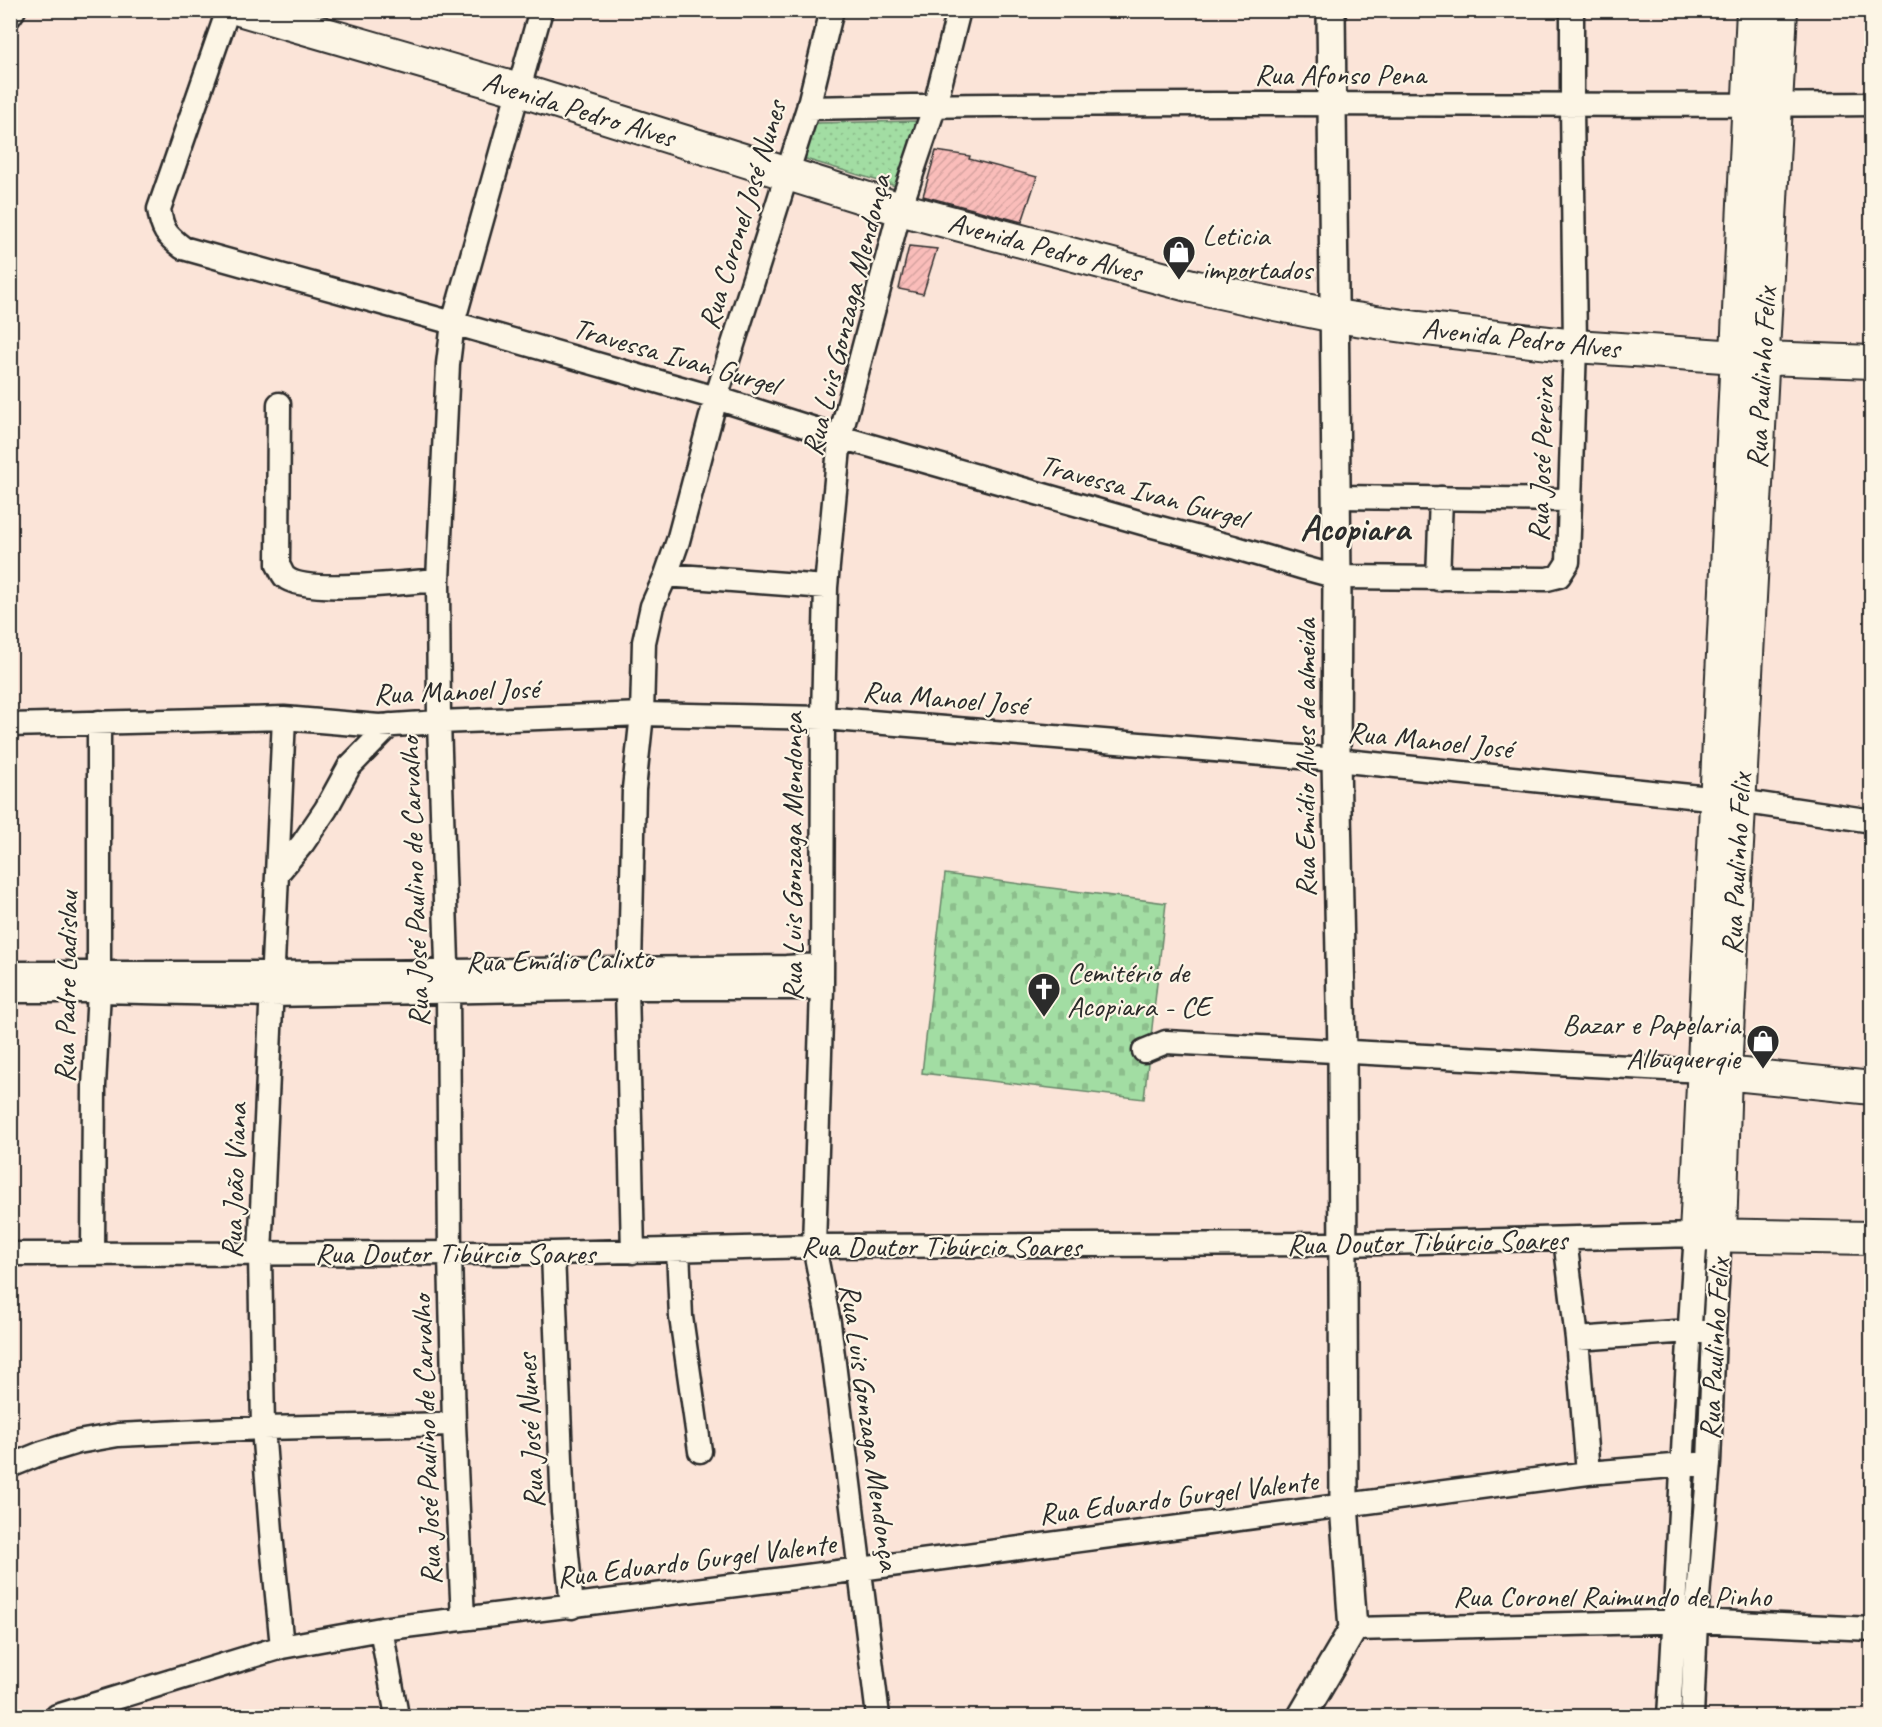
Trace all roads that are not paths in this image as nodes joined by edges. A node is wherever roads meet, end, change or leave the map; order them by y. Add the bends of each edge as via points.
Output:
1 (14, 10) edge
2 (228, 10) edge
3 (242, 10) edge
4 (541, 10) edge
5 (832, 10) edge
6 (959, 10) edge
7 (1331, 10) edge
8 (1572, 10) edge
9 (1753, 10) edge
10 (1781, 10) edge
11 (10, 16) edge
12 (519, 90) junction
13 (1333, 103) junction
14 (1762, 104) junction
15 (1872, 104) edge
16 (935, 105) junction
17 (1572, 106) junction
18 (808, 108) junction
19 (788, 174) junction
20 (900, 209) junction
21 (1335, 316) junction
22 (453, 323) junction
23 (1575, 346) junction
24 (1750, 358) junction
25 (1872, 362) edge
26 (716, 398) junction
27 (279, 404) dead end
28 (840, 437) junction
29 (1336, 497) junction
30 (1441, 498) junction
31 (1569, 500) junction
32 (666, 575) junction
33 (1337, 577) junction
34 (1438, 579) junction
35 (438, 580) junction
36 (826, 587) junction
37 (642, 714) junction
38 (284, 718) junction
39 (823, 718) junction
40 (99, 722) junction
41 (439, 722) junction
42 (10, 725) edge
43 (390, 725) junction
44 (1336, 760) junction
45 (1727, 800) junction
46 (1872, 821) edge
47 (277, 874) junction
48 (10, 973) edge
49 (821, 976) junction
50 (628, 978) junction
51 (448, 981) junction
52 (99, 982) junction
53 (272, 984) junction
54 (10, 991) edge
55 (1144, 1051) dead end
56 (1342, 1051) junction
57 (1714, 1071) junction
58 (1872, 1088) edge
59 (1708, 1235) junction
60 (1872, 1238) edge
61 (1565, 1239) junction
62 (1343, 1244) junction
63 (814, 1246) junction
64 (633, 1251) junction
65 (678, 1251) junction
66 (553, 1252) junction
67 (93, 1253) junction
68 (450, 1253) junction
69 (10, 1254) edge
70 (260, 1254) junction
71 (1689, 1330) junction
72 (1714, 1333) junction
73 (1576, 1339) junction
74 (454, 1424) junction
75 (263, 1428) junction
76 (700, 1451) dead end
77 (1709, 1463) junction
78 (1684, 1464) junction
79 (10, 1466) edge
80 (1588, 1473) junction
81 (1344, 1505) junction
82 (859, 1569) junction
83 (572, 1607) junction
84 (463, 1619) junction
85 (1685, 1621) junction
86 (381, 1629) junction
87 (1353, 1629) junction
88 (1872, 1629) edge
89 (282, 1647) junction
90 (57, 1716) edge
91 (397, 1716) edge
92 (878, 1716) edge
93 (1302, 1716) edge
94 (1669, 1716) edge
95 (1692, 1716) edge

1 - 11 street
2 - 22 street, Travessa Ivan Gurgel via 159,209 161,225 169,238 183,248
3 - 12 main road, Avenida Pedro Alves
4 - 12 street, Rua José Paulino de Carvalho
5 - 18 street, Rua Coronel José Nunes
6 - 16 street, Rua Luis Gonzaga Mendonça
7 - 13 street, Rua Emídio Alves de almeida
8 - 17 street, Rua José Pereira
9 - 14 main road, Rua Paulinho Felix
10 - 14 main road, Rua Paulinho Felix
12 - 19 main road, Avenida Pedro Alves
12 - 22 street, Rua José Paulino de Carvalho
13 - 16 street, Rua Afonso Pena
13 - 17 street, Rua Afonso Pena
13 - 21 street, Rua Emídio Alves de almeida
14 - 15 street, Rua Afonso Pena
14 - 17 street, Rua Afonso Pena
14 - 24 main road, Rua Paulinho Felix
16 - 18 street, Rua Afonso Pena
16 - 20 street, Rua Luis Gonzaga Mendonça
17 - 23 street, Rua José Pereira
18 - 19 street, Rua Coronel José Nunes
19 - 20 main road, Avenida Pedro Alves
19 - 26 street, Rua Coronel José Nunes
20 - 21 main road, Avenida Pedro Alves via 1192,286
20 - 28 street, Rua Luis Gonzaga Mendonça
21 - 23 main road, Avenida Pedro Alves
21 - 29 street, Rua Emídio Alves de almeida
22 - 26 street, Travessa Ivan Gurgel
22 - 35 street, Rua José Paulino de Carvalho
23 - 24 main road, Avenida Pedro Alves
23 - 31 street, Rua José Pereira
24 - 25 main road, Avenida Pedro Alves
24 - 45 main road, Rua Paulinho Felix
26 - 28 street, Travessa Ivan Gurgel
26 - 32 street, Rua Coronel José Nunes
27 - 35 street via 278,565 285,577 319,587
28 - 33 street, Travessa Ivan Gurgel
28 - 36 street, Rua Luis Gonzaga Mendonça
29 - 30 street
29 - 33 street, Rua Emídio Alves de almeida
30 - 31 street
30 - 34 street
31 - 34 street, Rua José Pereira via 1568,562 1559,576
32 - 36 street
32 - 37 street, Rua Coronel José Nunes via 652,606 644,642
33 - 34 street, Rua José Pereira
33 - 44 street, Rua Emídio Alves de almeida
35 - 41 street, Rua José Paulino de Carvalho
36 - 39 street, Rua Luis Gonzaga Mendonça
37 - 39 street, Rua Manoel José
37 - 41 street, Rua Manoel José
37 - 50 street, Rua Coronel José Nunes via 634,789
38 - 40 street, Rua Manoel José
38 - 43 street, Rua Manoel José
38 - 47 street, Rua João Viana
39 - 44 street, Rua Manoel José
39 - 49 street, Rua Luis Gonzaga Mendonça
40 - 42 street, Rua Manoel José
40 - 52 street, Rua Padre Ladislau
41 - 43 street, Rua Manoel José
41 - 51 street, Rua José Paulino de Carvalho
43 - 47 street via 349,767 320,818
44 - 45 street, Rua Manoel José
44 - 56 street, Rua Emídio Alves de almeida
45 - 46 street, Rua Manoel José
45 - 57 main road, Rua Paulinho Felix
47 - 53 street, Rua João Viana
48 - 52 street, Rua Emídio Calixto
49 - 50 street, Rua Emídio Calixto
49 - 63 street, Rua Luis Gonzaga Mendonça
50 - 51 street, Rua Emídio Calixto
50 - 64 street, Rua Coronel José Nunes
51 - 53 street, Rua Emídio Calixto
51 - 68 street, Rua José Paulino de Carvalho
52 - 53 street, Rua Emídio Calixto
52 - 54 street, Rua Emídio Calixto
52 - 67 street, Rua Padre Ladislau
53 - 70 street, Rua João Viana
55 - 56 street via 1166,1042
56 - 57 street
56 - 62 street, Rua Emídio Alves de almeida
57 - 58 main road
57 - 59 main road, Rua Paulinho Felix
59 - 60 main road, Rua Doutor Tibúrcio Soares
59 - 61 street, Rua Doutor Tibúrcio Soares
59 - 71 street, Rua Paulinho Felix
59 - 72 street, Rua Paulinho Felix
61 - 62 street, Rua Doutor Tibúrcio Soares
61 - 73 street
62 - 63 street, Rua Doutor Tibúrcio Soares
62 - 81 street, Rua Emídio Alves de almeida
63 - 65 street, Rua Doutor Tibúrcio Soares
63 - 82 street, Rua Luis Gonzaga Mendonça via 829,1323
64 - 65 street, Rua Doutor Tibúrcio Soares
64 - 66 street, Rua Doutor Tibúrcio Soares
65 - 76 street via 681,1317
66 - 68 street, Rua Doutor Tibúrcio Soares
66 - 83 street, Rua José Nunes via 563,1511
67 - 69 street, Rua Doutor Tibúrcio Soares
67 - 70 street, Rua Doutor Tibúrcio Soares
68 - 70 street, Rua Doutor Tibúrcio Soares
68 - 74 street, Rua José Paulino de Carvalho
70 - 75 street, Rua João Viana
71 - 72 street
71 - 73 street
71 - 78 street, Rua Paulinho Felix
72 - 77 street, Rua Paulinho Felix
73 - 80 street
74 - 75 street
74 - 84 street, Rua José Paulino de Carvalho
75 - 79 street via 78,1442
75 - 89 street, Rua João Viana
77 - 78 street, Rua Eduardo Gurgel Valente
77 - 85 street, Rua Paulinho Felix
78 - 80 street, Rua Eduardo Gurgel Valente
78 - 85 street, Rua Paulinho Felix
80 - 81 street, Rua Eduardo Gurgel Valente
81 - 82 street, Rua Eduardo Gurgel Valente
81 - 87 street, Rua Emídio Alves de almeida
82 - 83 street, Rua Eduardo Gurgel Valente
82 - 92 street, Rua Luis Gonzaga Mendonça
83 - 84 street, Rua Eduardo Gurgel Valente
84 - 86 street, Rua Eduardo Gurgel Valente
85 - 87 street, Rua Coronel Raimundo de Pinho
85 - 88 street, Rua Coronel Raimundo de Pinho
85 - 94 street, Rua Paulinho Felix
85 - 95 street, Rua Paulinho Felix
86 - 89 street, Rua Eduardo Gurgel Valente
86 - 91 street
87 - 93 street
89 - 90 street, Rua Eduardo Gurgel Valente

